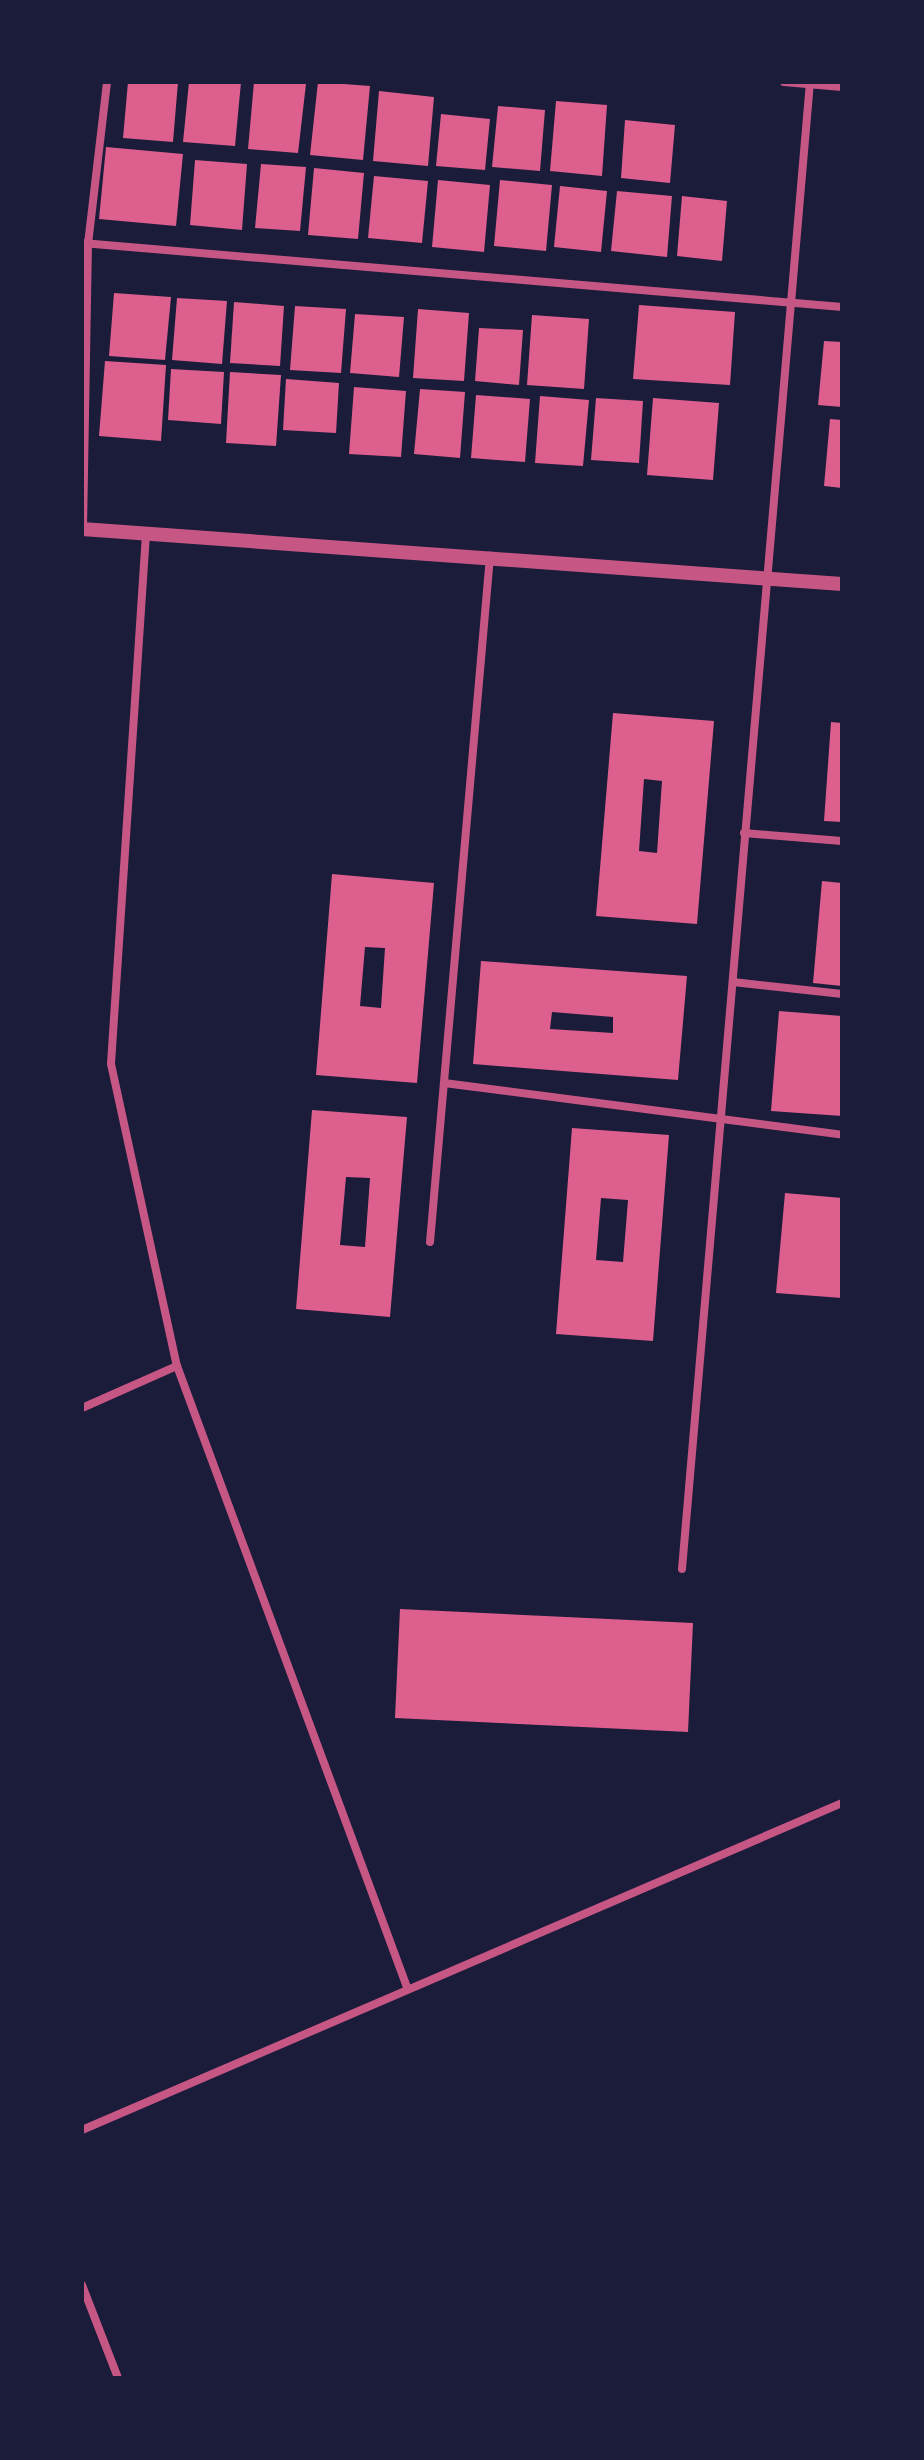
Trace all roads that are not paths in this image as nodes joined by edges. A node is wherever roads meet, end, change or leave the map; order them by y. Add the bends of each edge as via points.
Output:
1 (107, 82) edge
2 (784, 82) edge
3 (810, 83) edge
4 (842, 87) edge
5 (85, 243) edge
6 (791, 303) junction
7 (842, 307) edge
8 (82, 529) edge
9 (146, 534) junction
10 (490, 555) junction
11 (767, 579) junction
12 (842, 584) edge
13 (744, 833) junction
14 (842, 841) edge
15 (733, 982) junction
16 (842, 994) edge
17 (444, 1083) junction
18 (720, 1119) junction
19 (842, 1135) edge
20 (430, 1242) dead end
21 (177, 1366) junction
22 (82, 1408) edge
23 (682, 1569) dead end
24 (842, 1803) edge
25 (407, 1987) junction
26 (82, 2130) edge
27 (82, 2285) edge
28 (118, 2378) edge

1 - 5 street
2 - 3 street
3 - 4 street
3 - 6 street
5 - 6 street
5 - 8 street
6 - 7 street
6 - 11 street
8 - 9 street
9 - 10 street
9 - 21 street via 111,1064
10 - 11 street
10 - 17 street
11 - 12 street
11 - 13 street
13 - 14 street
13 - 15 street
15 - 16 street
15 - 18 street
17 - 18 street
17 - 20 street
18 - 19 street
18 - 23 street
21 - 22 street
21 - 25 street
24 - 25 street
25 - 26 street
27 - 28 street

